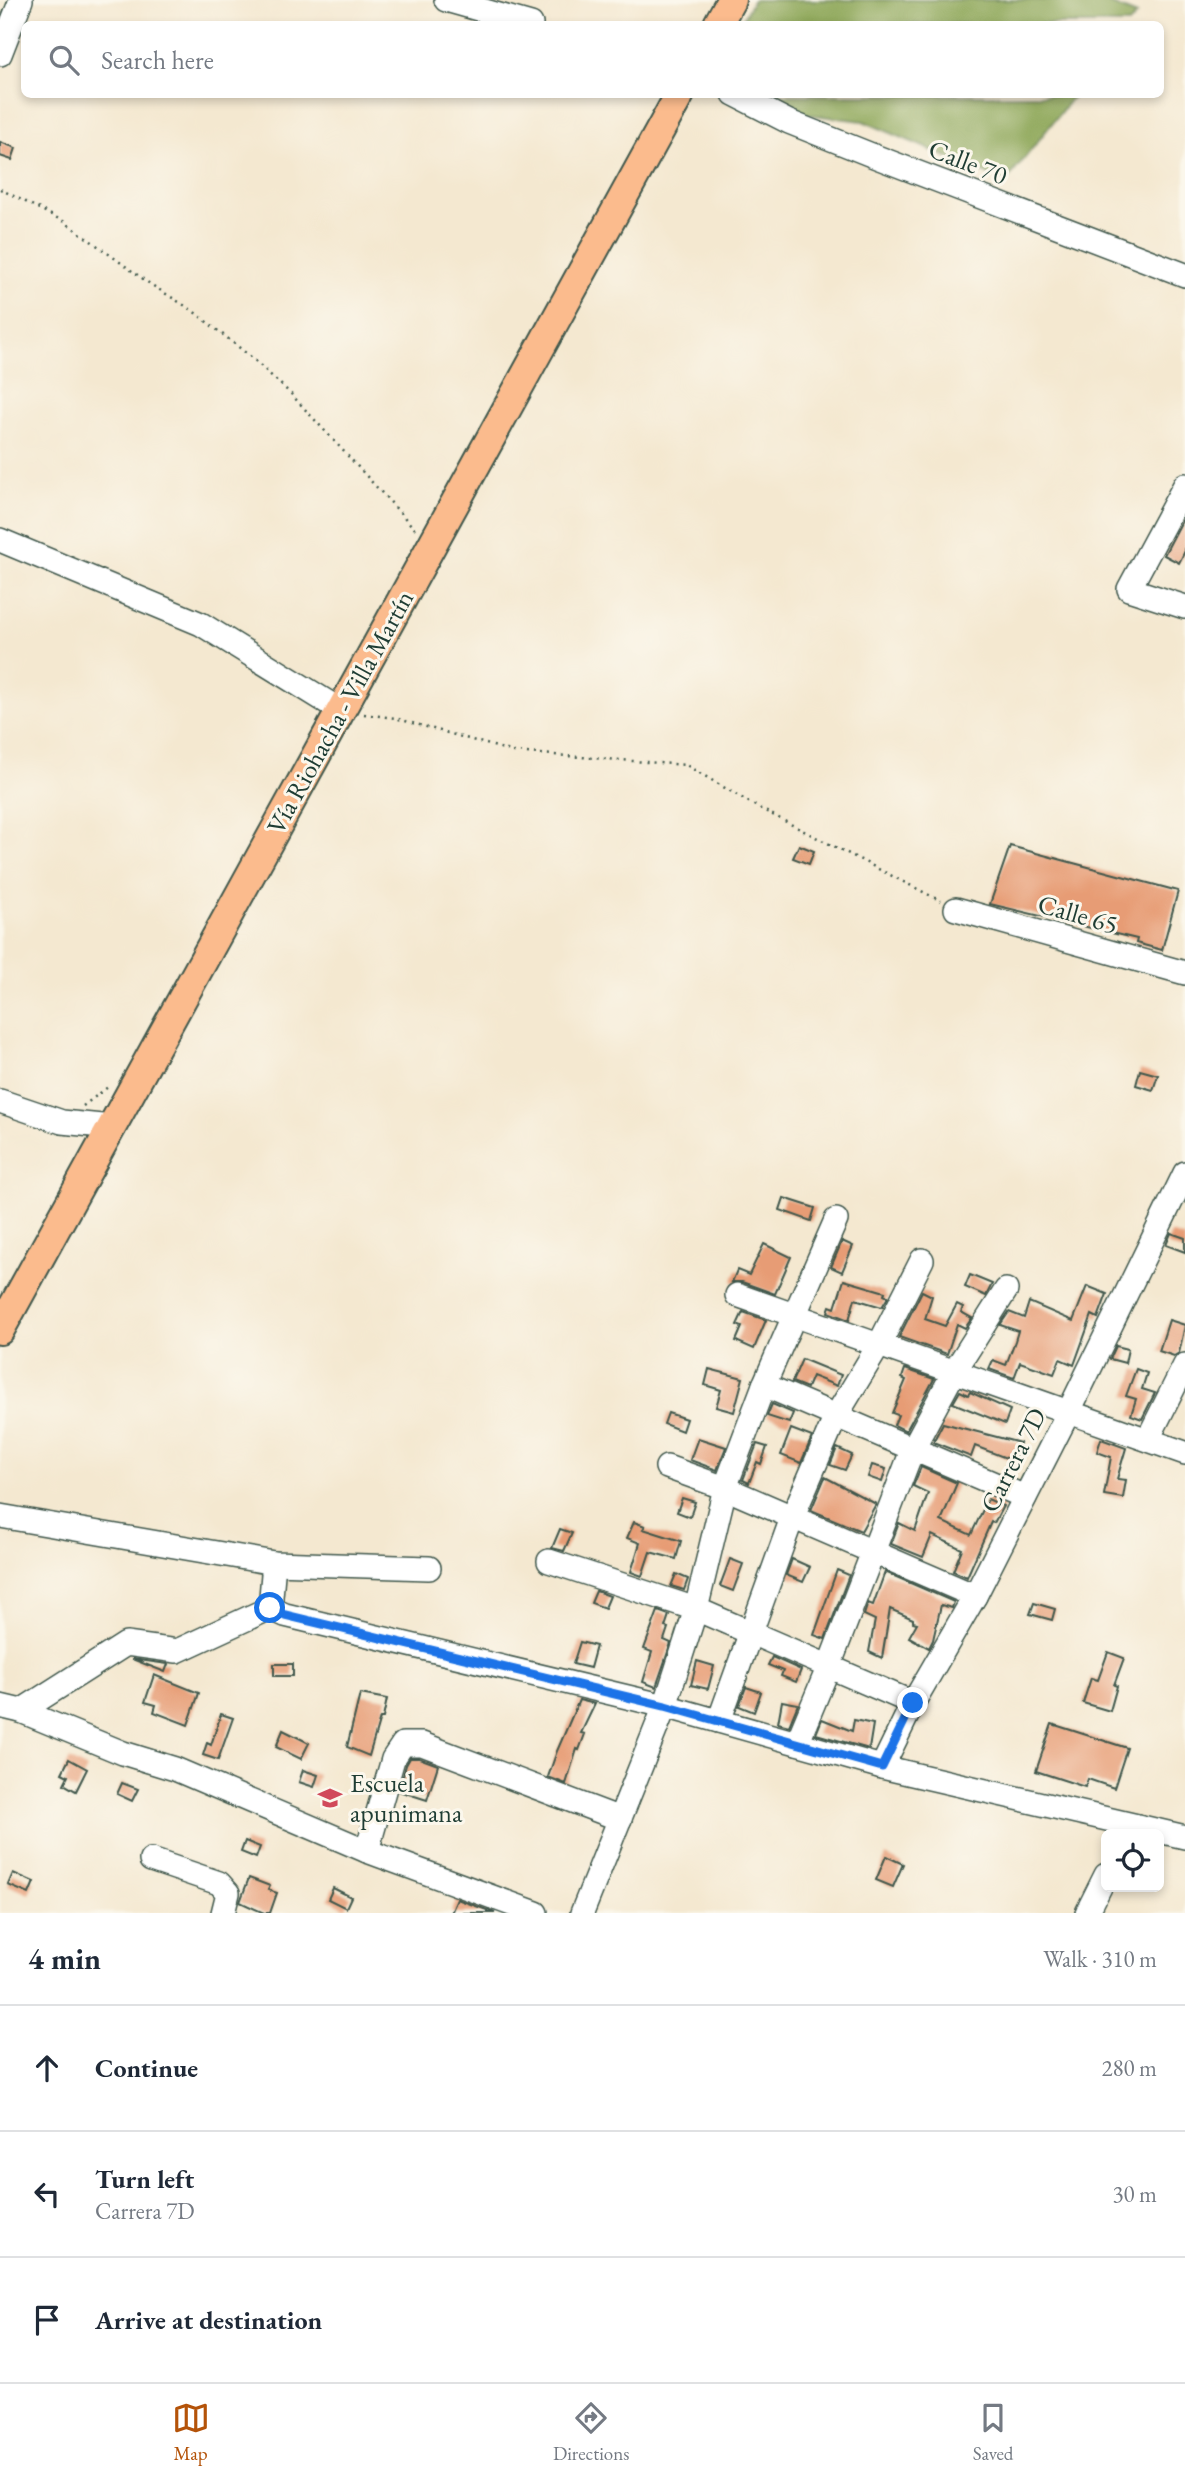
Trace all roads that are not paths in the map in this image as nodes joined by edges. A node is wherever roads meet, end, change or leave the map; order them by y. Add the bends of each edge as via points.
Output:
1 (21, 0) edge
2 (446, 0) edge
3 (731, 0) edge
4 (520, 21) edge
5 (720, 21) edge
6 (0, 54) edge
7 (678, 98) edge
8 (742, 98) edge
9 (1185, 275) edge
10 (1185, 485) edge
11 (0, 540) edge
12 (1185, 607) edge
13 (340, 710) junction
14 (956, 909) road end
15 (1185, 973) edge
16 (0, 1101) edge
17 (112, 1127) junction
18 (1185, 1173) edge
19 (1176, 1214) edge
20 (836, 1220) dead end
21 (922, 1260) dead end
22 (1006, 1290) dead end
23 (737, 1295) dead end
24 (795, 1315) junction
25 (0, 1330) edge
26 (879, 1345) junction
27 (1185, 1365) edge
28 (954, 1372) junction
29 (764, 1385) junction
30 (1069, 1411) junction
31 (836, 1416) junction
32 (1149, 1440) junction
33 (913, 1448) junction
34 (1185, 1453) edge
35 (667, 1467) dead end
36 (725, 1488) junction
37 (1025, 1497) junction
38 (0, 1516) edge
39 (792, 1518) junction
40 (873, 1553) junction
41 (549, 1561) dead end
42 (274, 1563) junction
43 (429, 1568) dead end
44 (975, 1596) junction
45 (270, 1608) junction
46 (696, 1609) junction
47 (751, 1633) junction
48 (829, 1667) junction
49 (913, 1703) junction
50 (665, 1706) junction
51 (10, 1708) edge
52 (719, 1721) junction
53 (797, 1743) junction
54 (882, 1767) junction
55 (620, 1819) junction
56 (1125, 1829) edge
57 (1164, 1834) edge
58 (1185, 1837) edge
59 (368, 1851) junction
60 (151, 1860) dead end
61 (1101, 1885) edge
62 (223, 1913) edge
63 (536, 1913) edge
64 (582, 1913) edge
65 (1087, 1913) edge

1 - 6 street
2 - 4 street
3 - 5 main road
7 - 13 main road, Vía Riohacha - Villa Martín
8 - 9 street, Calle 70 via 874,156
10 - 12 street via 1129,589
11 - 13 street via 201,624
13 - 17 main road, Vía Riohacha - Villa Martín
14 - 15 street, Calle 65
16 - 17 street via 62,1122
17 - 25 main road, Vía Riohacha - Villa Martín
18 - 19 street, Carrera 7D
19 - 30 street, Carrera 7D
20 - 24 street
21 - 26 street
22 - 28 street
23 - 24 street
24 - 26 street
24 - 29 street
26 - 28 street
26 - 31 street
27 - 32 street
28 - 30 street
28 - 33 street
29 - 31 street
29 - 36 street
30 - 32 street
30 - 37 street, Carrera 7D
31 - 33 street
31 - 39 street
32 - 34 street
33 - 37 street
33 - 40 street
35 - 36 street
36 - 39 street
36 - 46 street
37 - 44 street, Carrera 7D
38 - 42 street
39 - 40 street
39 - 47 street
40 - 44 street
40 - 48 street
41 - 46 street
42 - 43 street
42 - 45 street
44 - 49 street, Carrera 7D
45 - 50 street
45 - 51 street via 177,1651 126,1644
46 - 47 street
46 - 50 street
47 - 48 street
47 - 52 street
48 - 49 street
48 - 53 street
49 - 54 street, Carrera 7D
50 - 52 street
50 - 55 street
51 - 59 street via 175,1769
52 - 53 street
53 - 54 street
54 - 56 street
55 - 59 street via 422,1744 403,1744 393,1759
55 - 64 street
57 - 58 street
59 - 63 street
60 - 62 street via 219,1883 228,1893
61 - 65 street

